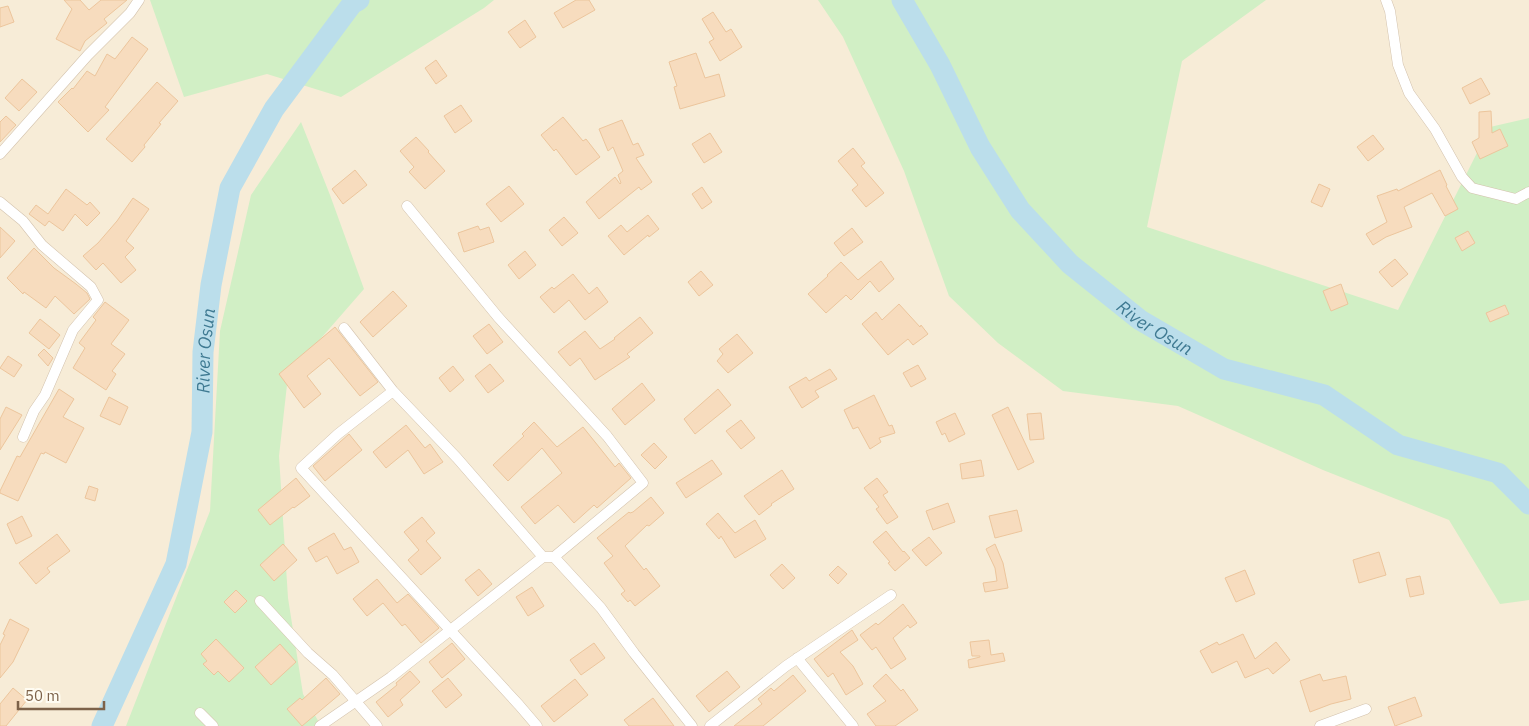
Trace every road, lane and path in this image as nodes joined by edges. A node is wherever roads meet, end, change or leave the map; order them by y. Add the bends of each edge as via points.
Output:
1 (139, 0) edge
2 (1386, 0) edge
3 (0, 154) edge
4 (1529, 192) edge
5 (0, 202) edge
6 (407, 206) dead end
7 (344, 328) dead end
8 (392, 391) junction
9 (23, 437) dead end
10 (542, 557) junction
11 (554, 557) junction
12 (891, 595) dead end
13 (260, 601) dead end
14 (450, 630) junction
15 (797, 658) junction
16 (356, 701) junction
17 (1366, 709) dead end
18 (200, 713) dead end
19 (213, 726) edge
20 (320, 726) edge
21 (378, 726) edge
22 (536, 726) edge
23 (692, 726) edge
24 (710, 726) edge
25 (852, 726) edge
26 (1320, 726) edge

1 - 3 street
2 - 4 street via 1398,65 1409,94 1435,129 1462,178 1472,188 1516,199
5 - 9 street via 23,221 42,245 91,286 98,300 73,330
6 - 11 street via 498,317 607,436 643,483
7 - 8 street
8 - 10 street via 457,458
8 - 14 street via 301,468
10 - 11 street
10 - 14 street
11 - 23 street via 601,608
12 - 15 street
13 - 16 street
14 - 16 street
14 - 22 street
15 - 24 street
15 - 25 street
16 - 20 street
16 - 21 street
17 - 26 street
18 - 19 street

